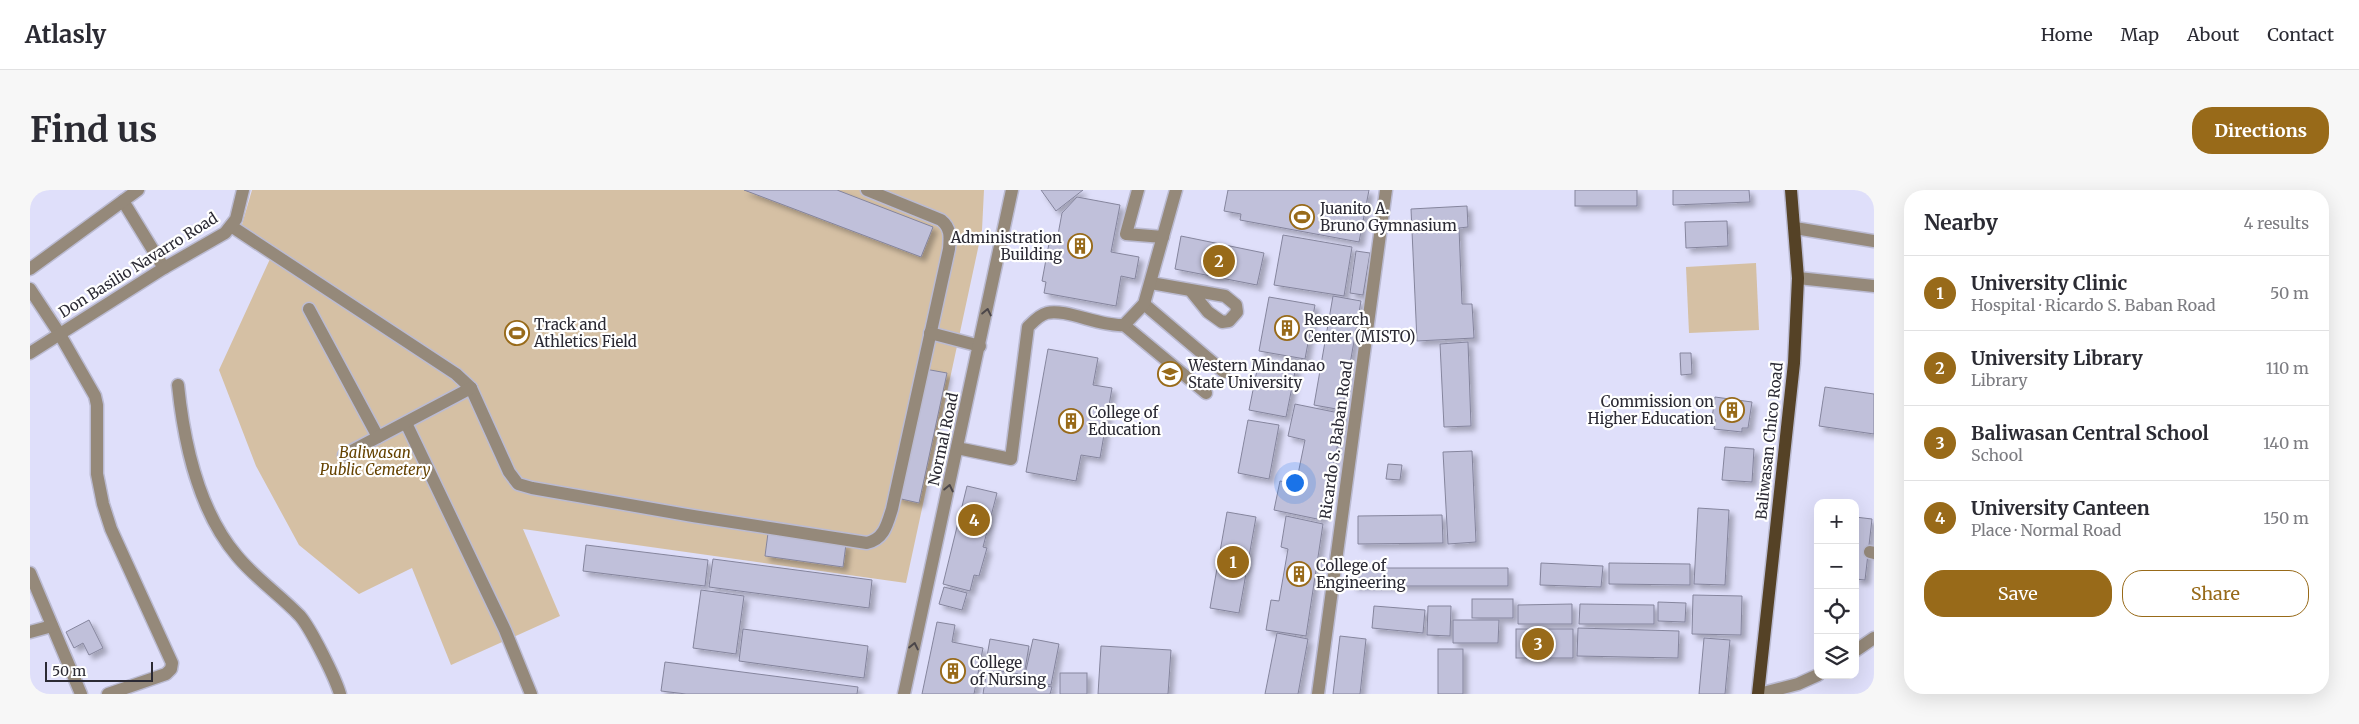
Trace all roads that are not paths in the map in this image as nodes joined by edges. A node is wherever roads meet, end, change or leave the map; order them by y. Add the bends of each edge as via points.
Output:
1 (138, 190) edge
2 (243, 190) edge
3 (868, 190) edge
4 (1012, 190) edge
5 (1138, 190) edge
6 (1176, 190) edge
7 (1386, 190) edge
8 (1791, 190) edge
9 (123, 201) junction
10 (231, 226) junction
11 (1795, 228) junction
12 (1164, 237) junction
13 (1874, 241) edge
14 (164, 268) junction
15 (30, 269) edge
16 (1798, 278) junction
17 (1151, 283) junction
18 (1874, 286) edge
19 (30, 289) edge
20 (1191, 291) dead end
21 (1144, 304) junction
22 (309, 309) dead end
23 (1124, 325) junction
24 (59, 333) junction
25 (930, 334) junction
26 (980, 346) junction
27 (30, 353) edge
28 (1224, 372) dead end
29 (178, 385) dead end
30 (471, 388) junction
31 (1206, 394) dead end
32 (406, 423) junction
33 (378, 437) junction
34 (958, 448) junction
35 (344, 455) dead end
36 (30, 574) edge
37 (52, 626) junction
38 (30, 632) edge
39 (1874, 638) edge
40 (1859, 648) edge
41 (1814, 677) edge
42 (81, 694) edge
43 (108, 694) edge
44 (340, 694) edge
45 (532, 694) edge
46 (904, 694) edge
47 (1318, 694) edge
48 (1758, 694) edge

1 - 9 street
2 - 10 street, Don Basilio Navarro Road
3 - 25 street via 930,214 947,225 949,249
26 -> 4 street, Normal Road
5 - 12 street via 1126,234
6 - 12 street
7 - 47 street, Ricardo S. Baban Road
8 - 11 main road, Baliwasan Chico Road
9 - 14 street
9 - 15 street
10 - 14 street, Don Basilio Navarro Road via 225,233
10 - 30 street via 449,368
11 - 13 street
11 - 16 main road, Baliwasan Chico Road
12 - 17 street
14 - 24 street, Don Basilio Navarro Road
16 - 18 street
16 - 48 main road, Baliwasan Chico Road via 1794,363
17 - 20 street
17 - 21 street
19 - 24 street
21 - 23 street
21 - 28 street
22 - 33 street
23 - 31 street
23 - 34 street via 1113,326 1056,313 1039,317 1028,327 1011,459
24 - 27 street, Don Basilio Navarro Road
24 - 43 street via 95,396 97,474 111,529 172,663 166,674
25 - 26 street
25 - 30 street via 890,517 882,535 866,543 524,486 509,472
26 - 34 street, Normal Road
29 - 44 street via 186,443 207,509 236,555 301,617
30 - 32 street
32 - 33 street
32 - 45 street
33 - 35 street
46 -> 34 street, Normal Road
36 - 37 street
37 - 38 street
37 - 42 street
39 - 40 street
41 - 48 street

